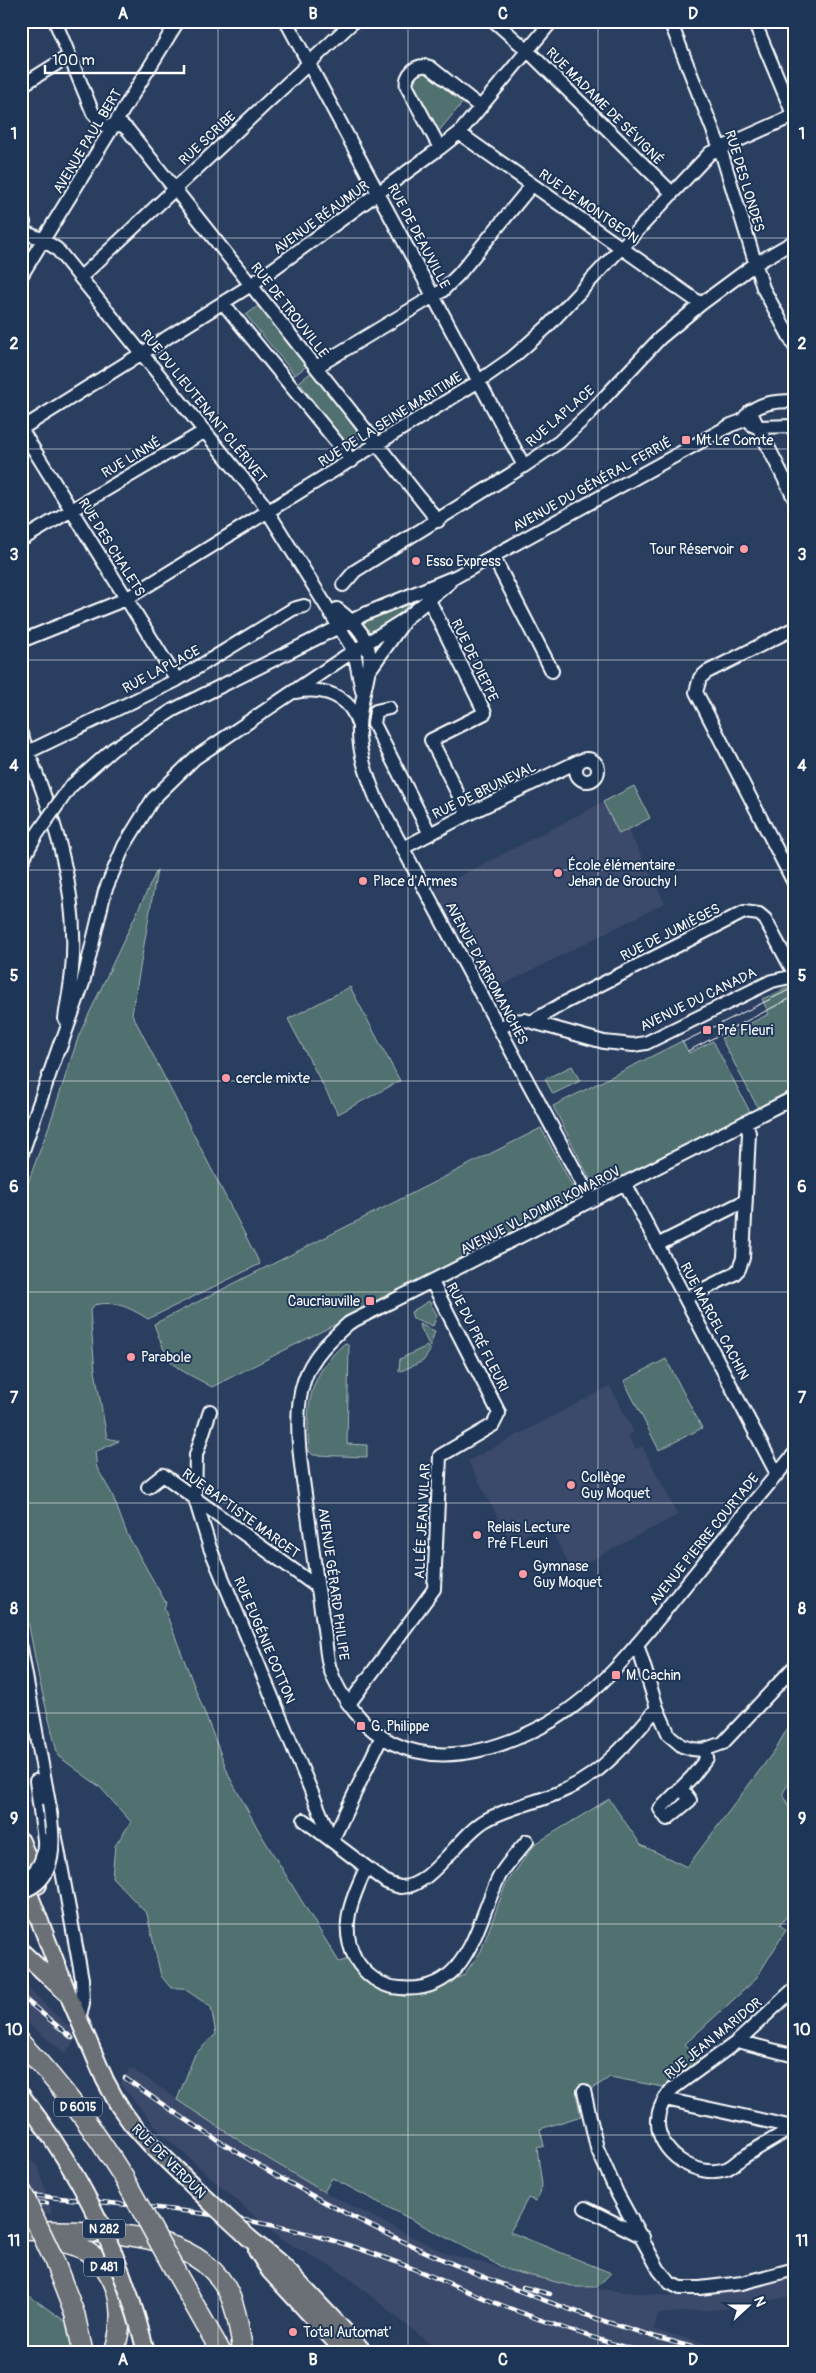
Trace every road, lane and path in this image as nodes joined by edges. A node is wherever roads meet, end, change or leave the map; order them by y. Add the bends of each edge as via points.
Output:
1 (55, 21) edge
2 (178, 21) edge
3 (286, 21) edge
4 (354, 21) edge
5 (494, 21) edge
6 (552, 21) edge
7 (670, 21) edge
8 (754, 21) edge
9 (527, 50) junction
10 (69, 56) junction
11 (309, 64) junction
12 (21, 86) edge
13 (480, 106) junction
14 (794, 116) edge
15 (113, 126) junction
16 (459, 133) junction
17 (440, 148) junction
18 (720, 148) junction
19 (532, 185) junction
20 (175, 189) junction
21 (672, 193) junction
22 (379, 194) junction
23 (21, 216) edge
24 (21, 230) edge
25 (42, 240) junction
26 (795, 241) edge
27 (622, 248) junction
28 (754, 264) junction
29 (21, 276) edge
30 (81, 277) junction
31 (251, 285) junction
32 (434, 296) junction
33 (223, 303) junction
34 (701, 304) junction
35 (795, 347) edge
36 (142, 354) junction
37 (316, 367) junction
38 (479, 381) junction
39 (795, 400) edge
40 (746, 416) junction
41 (795, 426) edge
42 (757, 427) junction
43 (21, 429) edge
44 (205, 431) junction
45 (378, 445) junction
46 (352, 461) junction
47 (524, 466) junction
48 (795, 500) edge
49 (72, 510) junction
50 (269, 512) junction
51 (438, 520) junction
52 (21, 540) edge
53 (493, 556) junction
54 (457, 576) junction
55 (343, 585) dead end
56 (126, 598) junction
57 (429, 600) junction
58 (304, 606) dead end
59 (331, 608) junction
60 (367, 613) junction
61 (406, 619) junction
62 (352, 620) junction
63 (338, 627) junction
64 (795, 628) edge
65 (321, 636) junction
66 (21, 641) edge
67 (366, 643) junction
68 (354, 651) junction
69 (371, 668) junction
70 (552, 671) dead end
71 (177, 680) junction
72 (363, 693) junction
73 (290, 694) junction
74 (389, 708) dead end
75 (359, 727) junction
76 (21, 734) edge
77 (28, 752) junction
78 (579, 761) dead end
79 (468, 814) junction
80 (430, 834) junction
81 (403, 848) junction
82 (21, 863) edge
83 (795, 885) edge
84 (795, 976) edge
85 (533, 1021) junction
86 (499, 1028) junction
87 (60, 1048) junction
88 (795, 1097) edge
89 (746, 1122) junction
90 (21, 1156) edge
91 (625, 1183) junction
92 (591, 1200) junction
93 (745, 1201) junction
94 (657, 1244) junction
95 (432, 1282) junction
96 (686, 1298) junction
97 (311, 1365) joint
98 (497, 1406) joint
99 (210, 1411) dead end
100 (795, 1453) edge
101 (777, 1474) junction
102 (148, 1487) dead end
103 (195, 1499) junction
104 (317, 1587) junction
105 (637, 1644) junction
106 (21, 1648) edge
107 (21, 1666) edge
108 (795, 1666) edge
109 (349, 1704) junction
110 (657, 1708) junction
111 (381, 1738) junction
112 (703, 1750) junction
113 (681, 1788) dead end
114 (49, 1803) junction
115 (304, 1820) dead end
116 (21, 1841) edge
117 (332, 1841) junction
118 (527, 1841) dead end
119 (366, 1868) junction
120 (21, 1873) edge
121 (21, 1882) edge
122 (21, 1892) edge
123 (21, 1951) edge
124 (793, 1992) edge
125 (68, 1994) junction
126 (80, 2017) junction
127 (738, 2041) junction
128 (21, 2043) edge
129 (795, 2056) edge
130 (584, 2091) dead end
131 (21, 2095) edge
132 (21, 2099) edge
133 (665, 2099) junction
134 (38, 2118) junction
135 (794, 2126) edge
136 (21, 2190) edge
137 (585, 2208) dead end
138 (21, 2230) edge
139 (249, 2238) junction
140 (644, 2238) junction
141 (21, 2241) edge
142 (795, 2269) edge
143 (83, 2352) edge
144 (114, 2352) edge
145 (146, 2352) edge
146 (221, 2352) edge
147 (243, 2352) edge
148 (345, 2352) edge
149 (364, 2352) edge

1 - 10 street, RUE DE TROUVILLE
2 - 15 street, AVENUE PAUL BERT
3 - 11 street, RUE DE DEAUVILLE
4 - 11 street, RUE SCRIBE
5 - 9 street, RUE MADAME DE SÉVIGNÉ
6 - 9 street, AVENUE RÉAUMUR
7 - 18 street, RUE DES LONDES
8 - 14 street
9 - 13 street, AVENUE RÉAUMUR
9 - 21 street, RUE MADAME DE SÉVIGNÉ
10 - 12 street
10 - 15 street, RUE DE TROUVILLE via 93,113 106,126
11 - 20 street, RUE SCRIBE
11 - 22 street, RUE DE DEAUVILLE
13 - 16 street, AVENUE RÉAUMUR
13 - 17 street via 430,67 417,67 408,76 407,88
14 - 18 street, RUE DE LA SEINE MARITIME
15 - 20 street, RUE DE TROUVILLE via 122,125 128,130
15 - 25 street, AVENUE PAUL BERT
16 - 17 street, AVENUE RÉAUMUR
16 - 19 street, RUE DE MONTGEON
17 - 22 street, AVENUE RÉAUMUR
18 - 21 street, RUE DE LA SEINE MARITIME via 710,153
18 - 28 street, RUE DES LONDES
19 - 27 street, RUE DE MONTGEON
19 - 32 street via 459,274
20 - 30 street, RUE SCRIBE
20 - 31 street, RUE DE TROUVILLE
21 - 27 street, RUE DE LA SEINE MARITIME
22 - 31 street, AVENUE RÉAUMUR
22 - 32 street, RUE DE DEAUVILLE
23 - 24 street via 24,222
24 - 25 street, RUE DU LIEUTENANT CLÉRIVET
25 - 29 street, AVENUE PAUL BERT
25 - 30 street, RUE DU LIEUTENANT CLÉRIVET via 57,249
26 - 28 street, RUE LAPLACE
27 - 34 street, RUE DE MONTGEON
27 - 38 street, RUE DE LA SEINE MARITIME via 546,328
28 - 34 street, RUE LAPLACE
28 - 35 street, RUE DES LONDES via 763,288
30 - 36 street, RUE DU LIEUTENANT CLÉRIVET
31 - 33 street, AVENUE RÉAUMUR
31 - 37 street, RUE DE TROUVILLE
32 - 37 street
32 - 38 street, RUE DE DEAUVILLE
33 - 36 street, AVENUE RÉAUMUR
33 - 46 street
34 - 47 street, RUE LAPLACE via 660,338 571,431
36 - 43 street, AVENUE RÉAUMUR
36 - 44 street, RUE DU LIEUTENANT CLÉRIVET
37 - 45 street, RUE DE TROUVILLE
38 - 45 street, RUE DE LA SEINE MARITIME
38 - 47 street, RUE DE DEAUVILLE
39 - 40 street, AVENUE DU GÉNÉRAL FERRIÉ via 769,402
40 - 42 street
40 - 53 street, AVENUE DU GÉNÉRAL FERRIÉ
41 - 42 street
42 - 48 street
43 - 49 street, RUE DES CHALETS
44 - 49 street, RUE LINNÉ
44 - 50 street, RUE DU LIEUTENANT CLÉRIVET
45 - 46 street, RUE DE LA SEINE MARITIME
45 - 51 street, RUE DE TROUVILLE
46 - 50 street, RUE DE LA SEINE MARITIME
47 - 51 street, RUE LAPLACE
49 - 52 street, RUE LINNÉ
49 - 56 street, RUE DES CHALETS
50 - 56 street, RUE DE LA SEINE MARITIME
50 - 59 street, RUE DU LIEUTENANT CLÉRIVET
51 - 55 street, RUE LAPLACE via 354,571
53 - 54 street, AVENUE DU GÉNÉRAL FERRIÉ
53 - 70 street
54 - 57 street
54 - 60 street
56 - 66 street, RUE DE LA SEINE MARITIME
56 - 71 street, RUE DES CHALETS
57 - 61 street
57 - 79 street, RUE DE DIEPPE via 485,713 431,740
58 - 71 street, RUE LAPLACE via 293,609
59 - 60 street
59 - 62 street, RUE DU LIEUTENANT CLÉRIVET
59 - 63 street, RUE DU LIEUTENANT CLÉRIVET
59 - 65 street
60 - 62 street
61 - 67 street
61 - 69 street
62 - 63 street
62 - 67 street, RUE DU LIEUTENANT CLÉRIVET
63 - 65 street
63 - 68 street, RUE DU LIEUTENANT CLÉRIVET
64 - 83 street via 708,672 700,678 696,692
65 - 82 street, bridge via 173,710 113,749 70,787
67 - 68 street
67 - 69 street, AVENUE D'ARROMANCHES
68 - 72 street, AVENUE D'ARROMANCHES
68 - 73 street
69 - 72 street, AVENUE D'ARROMANCHES
71 - 77 street, RUE LAPLACE
72 - 75 street, AVENUE D'ARROMANCHES
73 - 75 street, AVENUE D'ARROMANCHES via 311,689 331,693 351,708
73 - 87 street via 195,758 153,799 134,828 105,891 83,983
74 - 80 street via 376,711 374,724
75 - 81 street, AVENUE D'ARROMANCHES via 366,771 376,798
76 - 77 street
77 - 87 street via 54,820 67,875 72,919 72,969
78 - 79 street, RUE DE BRUNEVAL
79 - 80 street, RUE DE BRUNEVAL
80 - 81 street, RUE DE BRUNEVAL
81 - 86 street, AVENUE D'ARROMANCHES
84 - 85 street, AVENUE DU CANADA via 772,981 646,1043 604,1042
84 - 85 street, RUE DE JUMIÈGES via 765,919 759,914 744,912
85 - 86 street, AVENUE DU CANADA via 514,1021
86 - 92 street, AVENUE D'ARROMANCHES
87 - 90 street
88 - 89 street, AVENUE VLADIMIR KOMAROV
89 - 91 street, AVENUE VLADIMIR KOMAROV
89 - 93 street via 749,1133
91 - 92 street, AVENUE VLADIMIR KOMAROV
91 - 94 street, RUE MARCEL CACHIN
92 - 95 street, AVENUE VLADIMIR KOMAROV
93 - 94 street
93 - 96 street via 740,1269
94 - 96 street, RUE MARCEL CACHIN
95 - 97 street, AVENUE VLADIMIR KOMAROV via 350,1324 319,1351
95 - 98 street, RUE DU PRÉ FLEURI
96 - 101 street, RUE MARCEL CACHIN
97 - 104 street, AVENUE GÉRARD PHILIPE via 304,1380 297,1419
98 - 109 street, ALLÉE JEAN VILAR via 499,1413 494,1426 440,1456 434,1589
99 - 103 street, RUE EUGÉNIE COTTON via 196,1455
100 - 101 street, AVENUE PIERRE COURTADE
101 - 105 street, AVENUE PIERRE COURTADE
102 - 103 street, RUE BAPTISTE MARCET via 163,1475
103 - 104 street, RUE BAPTISTE MARCET
103 - 117 street, RUE EUGÉNIE COTTON via 210,1548
104 - 109 street, AVENUE GÉRARD PHILIPE via 330,1668
105 - 110 street
105 - 111 street, AVENUE GÉRARD PHILIPE via 601,1683 575,1705 542,1726 507,1742 466,1754 437,1755 407,1750
106 - 114 street
107 - 121 street, bridge via 44,1840 40,1866
108 - 112 street via 723,1743
109 - 111 street, AVENUE GÉRARD PHILIPE via 364,1724
110 - 112 street via 674,1741
110 - 119 street via 601,1768 568,1789 486,1820 464,1836 427,1876 414,1885 400,1887
111 - 117 street
112 - 113 street via 706,1758
114 - 122 street, bridge via 54,1842 50,1862 45,1876 37,1885
114 - 126 street via 82,1979
115 - 117 street
116 - 126 main road, RUE DE VERDUN via 55,1934
117 - 119 street
118 - 119 street via 500,1875 469,1952 452,1974 412,1990 392,1988 375,1981 360,1966 349,1945 347,1922 354,1894
120 - 125 main road, RUE DE VERDUN
123 - 125 main road
124 - 127 street, RUE JEAN MARIDOR
125 - 126 main road, RUE DE VERDUN
126 - 139 main road, RUE DE VERDUN, bridge via 105,2080 132,2124
127 - 129 street
127 - 133 street, RUE JEAN MARIDOR via 672,2089
128 - 146 highway, D 6015, bridge via 75,2102 124,2178
130 - 140 street via 597,2148 617,2193
131 - 134 main road, N 282
132 - 134 main road, N 282
133 - 135 street
133 - 135 street, RUE JEAN MARIDOR via 658,2120 660,2136 676,2157 692,2168 727,2168
134 - 145 main road, N 282, bridge via 66,2158 105,2231 130,2293
136 - 143 highway, bridge via 75,2314
137 - 140 street
138 - 147 highway via 121,2236 172,2244 188,2252 211,2269 225,2286 236,2313
139 - 148 main road, RUE DE VERDUN via 270,2271
139 - 149 main road, RUE DE VERDUN via 281,2264
140 - 142 street via 659,2270 670,2284 680,2288 742,2283
141 - 144 highway, D 481 via 67,2244 101,2263 115,2284 120,2300

